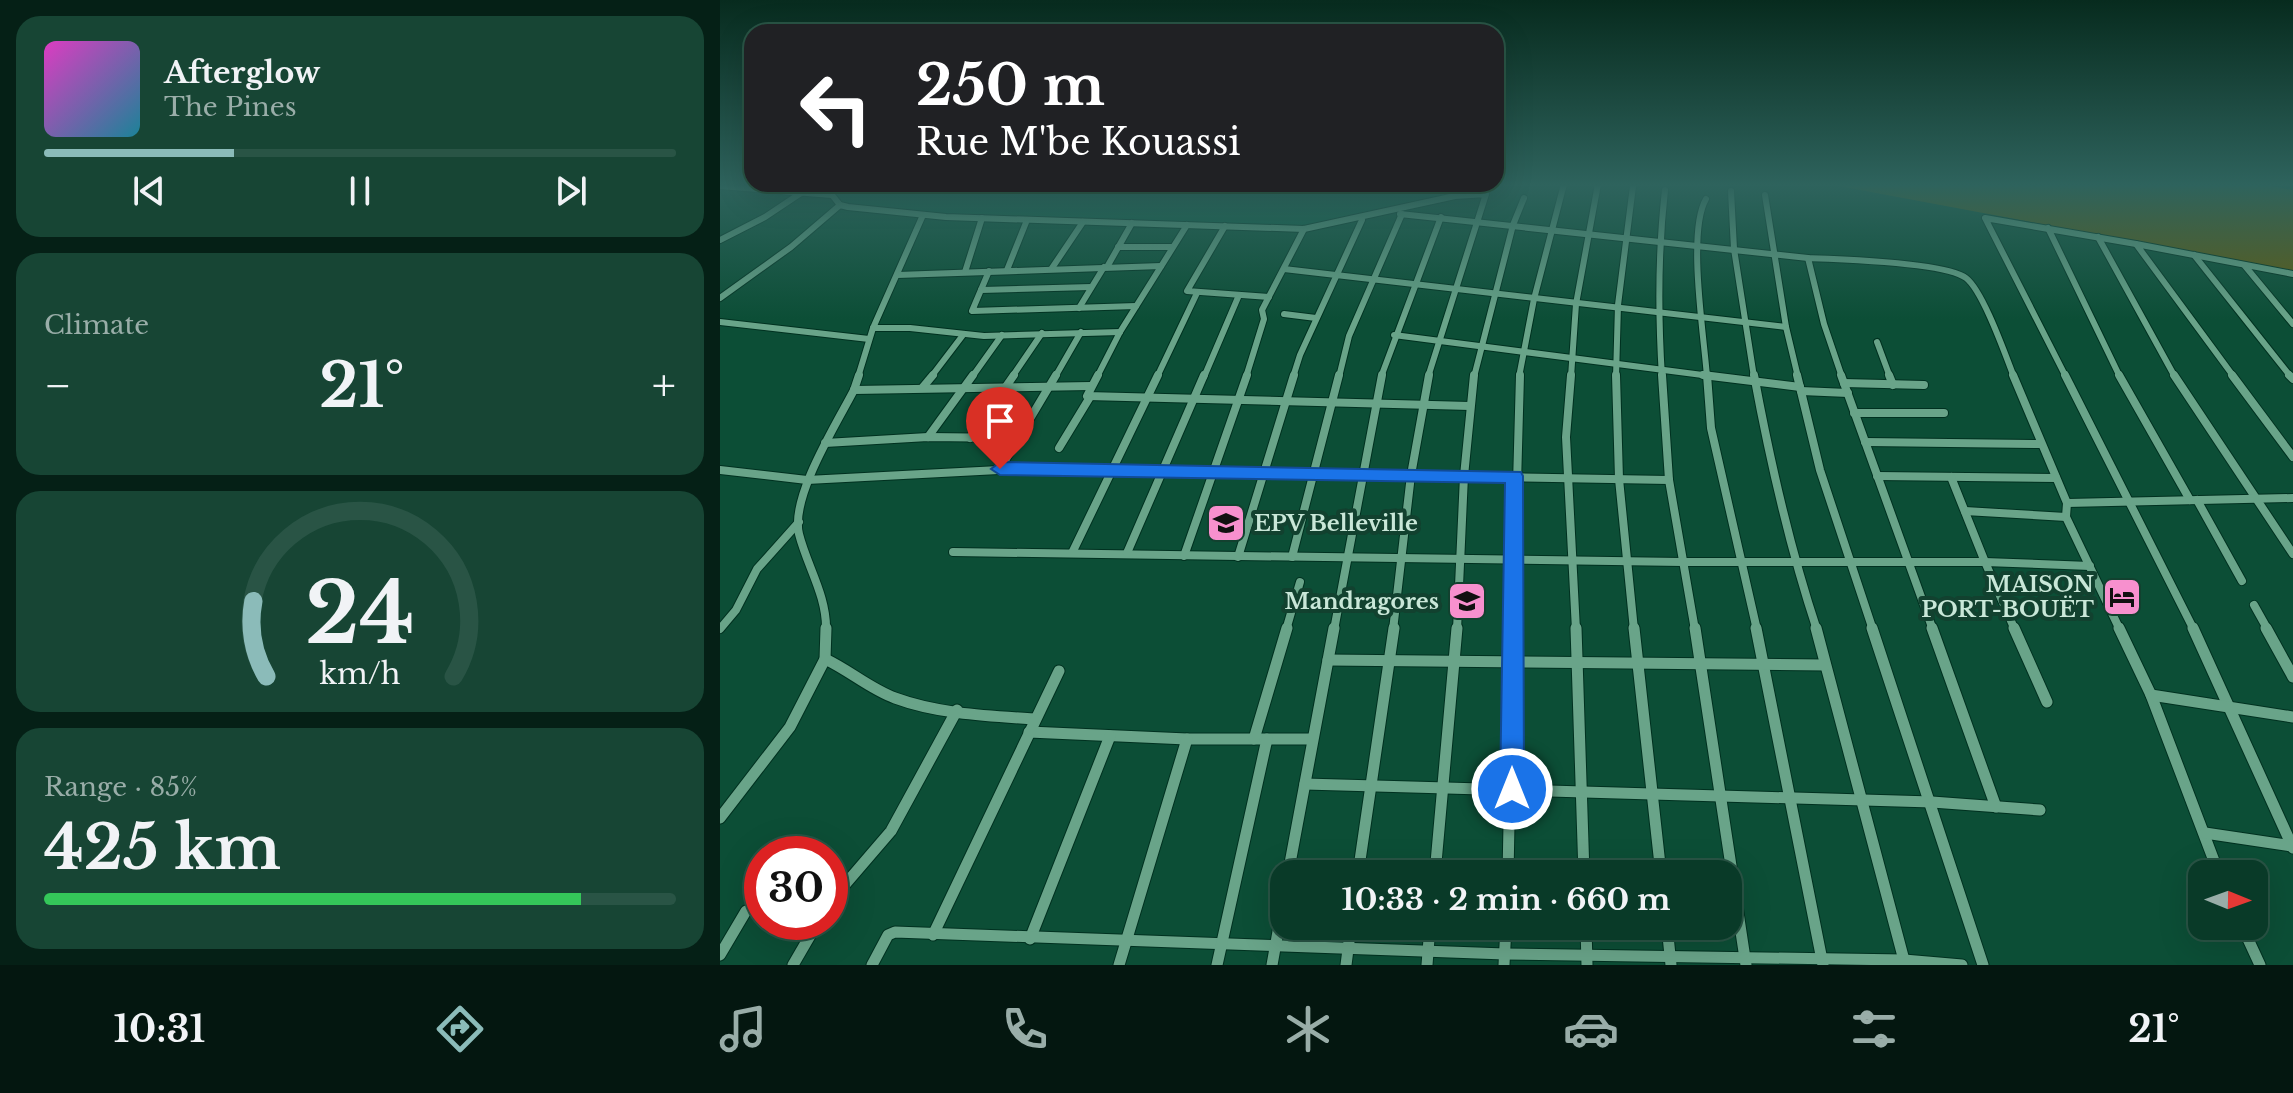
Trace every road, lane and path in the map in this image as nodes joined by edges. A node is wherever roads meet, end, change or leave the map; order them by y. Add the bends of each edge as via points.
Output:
1 (741, 229) edge
2 (812, 229) edge
3 (917, 229) edge
4 (977, 229) edge
5 (1023, 229) edge
6 (1078, 229) edge
7 (1128, 229) edge
8 (1184, 229) edge
9 (1223, 229) edge
10 (1304, 229) edge
11 (1358, 229) edge
12 (1396, 229) edge
13 (1436, 229) edge
14 (1474, 229) edge
15 (1512, 229) edge
16 (1544, 229) edge
17 (1590, 229) edge
18 (1626, 229) edge
19 (1660, 229) edge
20 (1698, 229) edge
21 (1733, 229) edge
22 (1769, 229) edge
23 (1991, 229) edge
24 (2048, 229) edge
25 (2054, 229) edge
26 (1551, 230) junction
27 (1589, 234) junction
28 (1625, 237) junction
29 (2098, 237) junction
30 (720, 240) edge
31 (1659, 241) junction
32 (2136, 244) junction
33 (1697, 245) junction
34 (1118, 247) junction
35 (1172, 247) junction
36 (1734, 249) junction
37 (1772, 253) junction
38 (2193, 255) junction
39 (1808, 258) junction
40 (2245, 265) junction
41 (1161, 266) junction
42 (1105, 267) junction
43 (1052, 268) junction
44 (1284, 269) junction
45 (1007, 270) junction
46 (989, 271) junction
47 (965, 272) junction
48 (2293, 274) edge
49 (897, 275) junction
50 (1338, 275) junction
51 (1375, 279) junction
52 (1414, 285) junction
53 (1091, 287) junction
54 (1454, 289) junction
55 (981, 290) junction
56 (1197, 293) junction
57 (1494, 294) junction
58 (1239, 295) junction
59 (1269, 297) junction
60 (720, 298) edge
61 (1534, 299) junction
62 (1576, 304) junction
63 (1136, 306) junction
64 (1079, 308) junction
65 (1617, 309) junction
66 (1284, 314) dead end
67 (1658, 314) junction
68 (1316, 318) junction
69 (1701, 318) junction
70 (720, 322) edge
71 (1744, 324) junction
72 (2293, 324) edge
73 (1786, 327) junction
74 (873, 328) junction
75 (1081, 332) junction
76 (1120, 332) junction
77 (1042, 333) junction
78 (963, 335) junction
79 (1002, 335) junction
80 (1394, 335) junction
81 (869, 339) junction
82 (1437, 341) junction
83 (1877, 342) dead end
84 (1479, 347) junction
85 (1523, 352) junction
86 (1570, 358) junction
87 (1615, 363) junction
88 (1660, 368) junction
89 (1706, 376) junction
90 (2293, 379) edge
91 (1755, 382) junction
92 (1844, 383) junction
93 (1048, 385) junction
94 (1893, 385) junction
95 (1924, 385) dead end
96 (963, 386) junction
97 (1007, 386) junction
98 (1091, 386) junction
99 (923, 387) junction
100 (1801, 389) junction
101 (854, 390) junction
102 (1848, 393) junction
103 (1090, 397) junction
104 (1148, 399) junction
105 (1193, 400) junction
106 (1238, 400) junction
107 (1287, 401) junction
108 (1331, 402) junction
109 (1377, 403) junction
110 (1423, 405) junction
111 (1470, 406) junction
112 (1854, 413) junction
113 (1944, 413) dead end
114 (928, 437) junction
115 (970, 438) junction
116 (1016, 438) junction
117 (1865, 442) junction
118 (825, 443) junction
119 (2041, 444) junction
120 (1059, 448) dead end
121 (2293, 457) edge
122 (1000, 469) junction
123 (720, 470) edge
124 (1112, 470) junction
125 (1162, 471) junction
126 (1213, 471) junction
127 (1262, 472) junction
128 (1312, 474) junction
129 (1361, 475) junction
130 (1411, 475) junction
131 (1464, 476) junction
132 (1514, 476) junction
133 (1877, 476) junction
134 (1951, 477) junction
135 (1567, 478) junction
136 (2056, 478) junction
137 (1619, 479) junction
138 (807, 480) junction
139 (1669, 480) junction
140 (2293, 498) edge
141 (2258, 499) junction
142 (2194, 500) junction
143 (2131, 501) junction
144 (2067, 503) junction
145 (1965, 511) junction
146 (2066, 517) junction
147 (799, 522) junction
148 (1073, 551) junction
149 (953, 552) dead end
150 (1127, 553) junction
151 (2293, 554) edge
152 (1184, 556) junction
153 (1238, 557) junction
154 (1292, 557) junction
155 (1346, 559) junction
156 (1402, 559) junction
157 (1461, 559) junction
158 (1513, 560) junction
159 (1572, 560) junction
160 (1626, 560) junction
161 (1794, 561) junction
162 (1682, 562) junction
163 (1853, 562) junction
164 (1909, 562) junction
165 (1985, 562) junction
166 (1739, 563) junction
167 (2090, 566) junction
168 (2242, 581) dead end
169 (1300, 582) dead end
170 (2254, 605) dead end
171 (720, 629) edge
172 (825, 659) junction
173 (1328, 660) junction
174 (1390, 661) junction
175 (1455, 662) junction
176 (1512, 662) junction
177 (1578, 663) junction
178 (1638, 664) junction
179 (1701, 665) junction
180 (1825, 665) junction
181 (1766, 666) junction
182 (1059, 671) dead end
183 (2293, 677) edge
184 (2151, 695) junction
185 (2047, 702) dead end
186 (2230, 707) junction
187 (957, 710) junction
188 (2293, 717) edge
189 (1035, 719) junction
190 (1029, 732) junction
191 (1110, 736) junction
192 (1187, 739) junction
193 (1260, 739) junction
194 (1311, 739) junction
195 (1305, 784) junction
196 (1371, 786) junction
197 (1442, 788) junction
198 (1512, 789) junction
199 (1581, 792) junction
200 (1652, 794) junction
201 (1721, 796) junction
202 (1790, 798) junction
203 (1864, 800) junction
204 (1932, 802) junction
205 (1996, 807) junction
206 (2040, 810) dead end
207 (720, 818) edge
208 (2205, 833) junction
209 (2292, 844) edge
210 (1291, 860) edge
211 (1360, 860) edge
212 (1436, 860) edge
213 (1509, 860) edge
214 (1583, 860) edge
215 (1659, 860) edge
216 (2214, 860) edge
217 (848, 878) edge
218 (744, 914) edge
219 (933, 935) junction
220 (1030, 939) junction
221 (808, 940) edge
222 (1276, 940) edge
223 (1349, 940) edge
224 (1505, 940) edge
225 (1586, 940) edge
226 (1669, 940) edge
227 (2248, 940) edge
228 (1126, 942) junction
229 (1222, 946) junction
230 (1275, 946) junction
231 (1348, 948) junction
232 (720, 955) edge
233 (1428, 958) edge
234 (1504, 960) edge
235 (1587, 960) edge
236 (1671, 960) edge
237 (1745, 961) edge
238 (1823, 962) edge
239 (1905, 962) edge
240 (793, 965) edge
241 (872, 965) edge
242 (1119, 965) edge
243 (1217, 965) edge
244 (1272, 965) edge
245 (1346, 965) edge
246 (1962, 965) edge
247 (1983, 965) edge
248 (2260, 965) edge

1 - 30 street
2 - 60 street
3 - 49 street
4 - 47 street
5 - 45 street
6 - 43 street
7 - 34 street
8 - 35 street
9 - 56 street via 1187,290
10 - 44 street
11 - 50 street
12 - 51 street
13 - 52 street
14 - 54 street
15 - 57 street
16 - 26 street
17 - 27 street
18 - 28 street
19 - 31 street
20 - 33 street
21 - 36 street
22 - 37 street
23 - 143 street
24 - 142 street via 2103,347
25 - 29 street
26 - 27 street
26 - 61 street
27 - 28 street
27 - 62 street
28 - 31 street
28 - 65 street
29 - 32 street
29 - 141 street via 2169,367
31 - 33 street
31 - 67 street
32 - 38 street
32 - 121 street
33 - 36 street
33 - 69 street
34 - 35 street
34 - 42 street
35 - 41 street
36 - 37 street
36 - 71 street
37 - 39 street
37 - 73 street
38 - 40 street
38 - 90 street
39 - 92 street
39 - 119 street via 1894,263 1967,278 1984,305
40 - 48 street
40 - 72 street
41 - 42 street
41 - 63 street
42 - 43 street
42 - 53 street
43 - 45 street
44 - 50 street
44 - 59 street
45 - 46 street
46 - 47 street
46 - 55 street
47 - 49 street
49 - 74 street
50 - 51 street
50 - 68 street
51 - 52 street
51 - 108 street via 1349,336
52 - 54 street
52 - 80 street
53 - 55 street
53 - 64 street
54 - 57 street
54 - 82 street
55 - 64 street via 972,311
56 - 58 street
56 - 104 street
57 - 61 street
57 - 84 street
58 - 59 street
58 - 105 street
59 - 106 street
61 - 62 street
61 - 85 street
62 - 65 street
62 - 86 street
63 - 64 street
63 - 76 street
65 - 67 street
65 - 87 street
66 - 68 street
67 - 69 street
67 - 88 street
68 - 107 street
69 - 71 street
69 - 89 street
70 - 81 street
71 - 73 street
71 - 91 street
73 - 100 street
74 - 78 street
74 - 81 street
75 - 76 street
75 - 77 street
75 - 93 street
76 - 98 street
77 - 79 street
77 - 97 street
78 - 79 street
78 - 99 street
79 - 96 street
80 - 82 street
80 - 109 street
81 - 101 street
82 - 84 street
82 - 110 street
83 - 94 street
84 - 85 street
84 - 111 street
85 - 86 street
85 - 132 street
86 - 87 street
86 - 135 street
87 - 88 street
87 - 137 street
88 - 89 street
88 - 139 street
89 - 91 street
89 - 166 street via 1711,428
91 - 100 street
91 - 161 street
92 - 94 street
92 - 102 street
93 - 97 street
93 - 98 street
93 - 116 street
94 - 95 street
96 - 97 street
96 - 99 street
96 - 114 street
97 - 115 street
98 - 103 street
99 - 101 street
100 - 102 street
100 - 163 street via 1820,470
101 - 118 street
102 - 112 street
103 - 104 street
103 - 120 street
104 - 105 street
104 - 124 street
105 - 106 street
105 - 125 street
106 - 107 street
106 - 126 street
107 - 108 street
107 - 127 street
108 - 109 street
108 - 128 street
109 - 110 street
109 - 129 street
110 - 111 street
110 - 130 street
111 - 131 street
112 - 113 street
112 - 117 street
114 - 115 street
114 - 118 street
115 - 116 street
116 - 122 street
117 - 119 street
117 - 133 street
118 - 138 street
119 - 136 street
122 - 124 street
122 - 138 street
123 - 138 street
124 - 125 street
124 - 148 street
125 - 126 street
125 - 150 street
126 - 127 street
126 - 152 street
127 - 128 street
127 - 153 street
128 - 129 street
128 - 154 street
129 - 130 street
129 - 155 street
130 - 131 street
130 - 156 street
131 - 132 street
131 - 157 street
132 - 135 street
132 - 158 street
133 - 134 street
133 - 164 street
134 - 136 street
134 - 145 street
135 - 137 street
135 - 159 street
136 - 144 street
137 - 139 street
137 - 160 street
138 - 147 street
139 - 162 street
140 - 141 street
141 - 142 street
141 - 151 street
142 - 143 street
142 - 168 street
143 - 144 street
143 - 186 street
144 - 146 street
145 - 146 street
145 - 165 street
146 - 167 street
147 - 171 street via 757,569
147 - 172 street via 822,600
148 - 149 street
148 - 150 street
150 - 152 street
152 - 153 street
153 - 154 street
154 - 155 street
155 - 156 street
155 - 173 street
156 - 157 street
156 - 174 street
157 - 158 street
157 - 175 street
158 - 159 street
158 - 176 street
159 - 160 street
159 - 177 street
160 - 162 street
160 - 178 street
161 - 163 street
161 - 166 street
161 - 180 street
162 - 166 street
162 - 179 street
163 - 164 street
163 - 204 street
164 - 165 street
164 - 205 street
165 - 167 street
165 - 185 street
166 - 181 street
167 - 184 street
169 - 193 street
170 - 183 street
172 - 187 street via 898,699
172 - 207 street via 790,727
173 - 174 street
173 - 194 street
174 - 175 street
174 - 196 street
175 - 176 street
175 - 197 street
176 - 177 street
176 - 198 street
177 - 178 street
177 - 199 street
178 - 179 street
178 - 200 street
179 - 181 street
179 - 201 street
180 - 181 street
180 - 203 street
181 - 202 street
182 - 189 street
184 - 186 street
184 - 208 street
186 - 188 street
186 - 209 street
187 - 189 street
187 - 217 street via 890,832
189 - 190 street
190 - 191 street
190 - 219 street
191 - 192 street
191 - 220 street
192 - 193 street
192 - 228 street
193 - 194 street
193 - 229 street
194 - 195 street
195 - 196 street
195 - 210 street
196 - 197 street
196 - 211 street
197 - 198 street
197 - 212 street
198 - 199 street
198 - 213 street
199 - 200 street
199 - 214 street
200 - 201 street
200 - 215 street
201 - 202 street
201 - 237 street
202 - 203 street
202 - 238 street
203 - 204 street
203 - 239 street
204 - 205 street
204 - 247 street
205 - 206 street
208 - 209 street
208 - 216 street
218 - 232 street
219 - 220 street
219 - 241 street via 888,935
220 - 228 street
221 - 240 street
222 - 230 street
223 - 231 street
224 - 234 street
225 - 235 street
226 - 236 street
227 - 248 street
228 - 229 street
228 - 242 street
229 - 230 street
229 - 243 street
230 - 231 street
230 - 244 street
231 - 233 street
231 - 245 street
233 - 234 street
234 - 235 street
235 - 236 street
236 - 237 street
237 - 238 street
238 - 239 street
239 - 246 street

